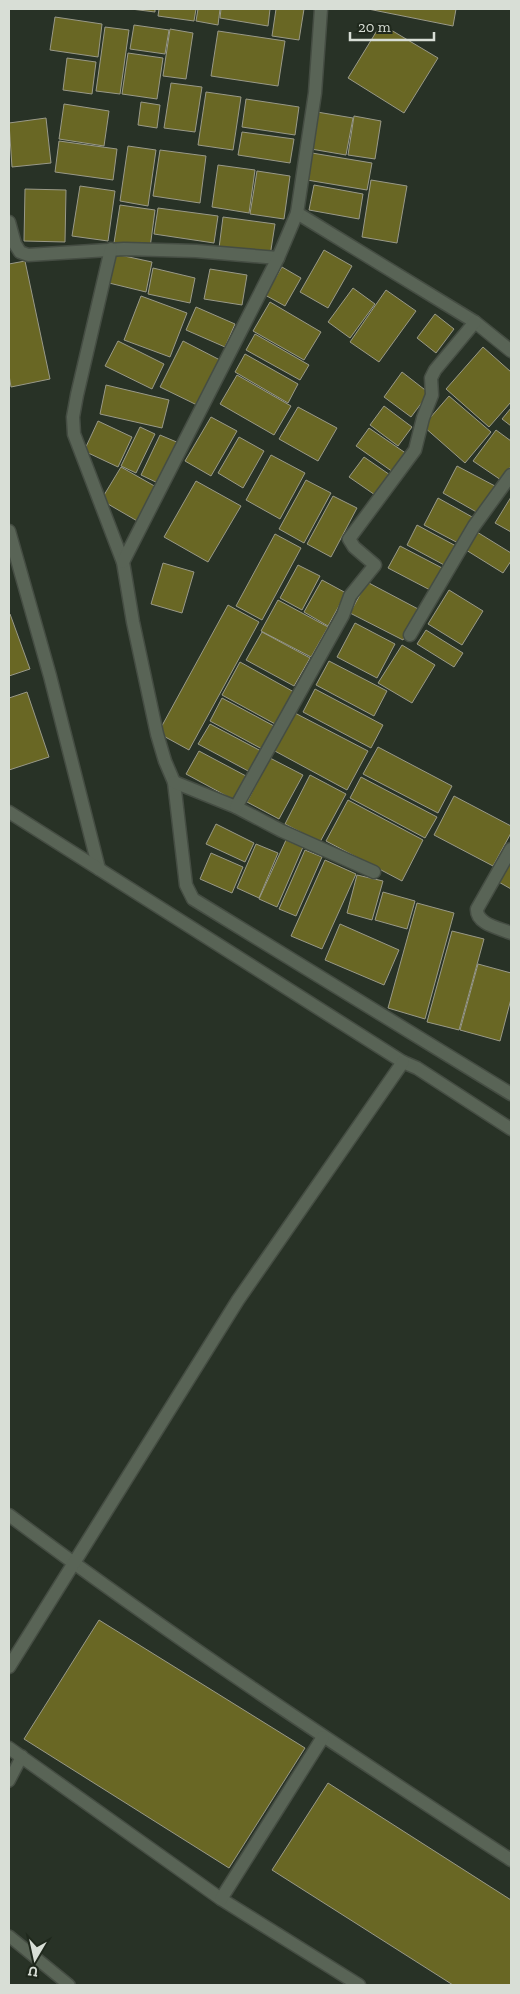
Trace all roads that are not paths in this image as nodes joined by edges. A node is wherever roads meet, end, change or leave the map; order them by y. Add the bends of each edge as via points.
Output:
1 (321, 9) edge
2 (297, 213) junction
3 (9, 222) edge
4 (110, 249) junction
5 (278, 258) junction
6 (475, 322) junction
7 (511, 351) edge
8 (511, 475) edge
9 (9, 531) edge
10 (123, 562) junction
11 (410, 635) dead end
12 (174, 782) junction
13 (236, 807) junction
14 (9, 812) edge
15 (511, 849) edge
16 (99, 869) junction
17 (374, 872) dead end
18 (511, 933) edge
19 (404, 1062) junction
20 (511, 1094) edge
21 (511, 1130) edge
22 (9, 1515) edge
23 (74, 1564) junction
24 (9, 1667) edge
25 (323, 1737) junction
26 (9, 1748) edge
27 (22, 1756) junction
28 (9, 1781) edge
29 (511, 1860) edge
30 (220, 1899) junction
31 (9, 1936) edge
32 (69, 1985) edge
33 (359, 1985) edge

1 - 2 street via 315,93
2 - 5 street
2 - 6 street
3 - 4 street via 15,244 20,252 28,255
4 - 5 street via 196,250
4 - 10 street via 73,417 74,434
5 - 10 street
6 - 7 street
6 - 13 street via 431,378 432,395 415,450 349,538 354,547 375,565 350,596 344,615
8 - 11 street via 474,526
9 - 16 street
10 - 12 street via 157,734
12 - 13 street
12 - 20 street via 186,885 193,900
13 - 17 street
14 - 16 street
15 - 18 street via 477,908 477,915 480,920
16 - 19 street
19 - 21 street
19 - 23 street via 238,1300
22 - 23 street
23 - 24 street
23 - 25 street
25 - 29 street
25 - 30 street
26 - 27 street
27 - 28 lane
27 - 30 street
30 - 33 street
31 - 32 lane

